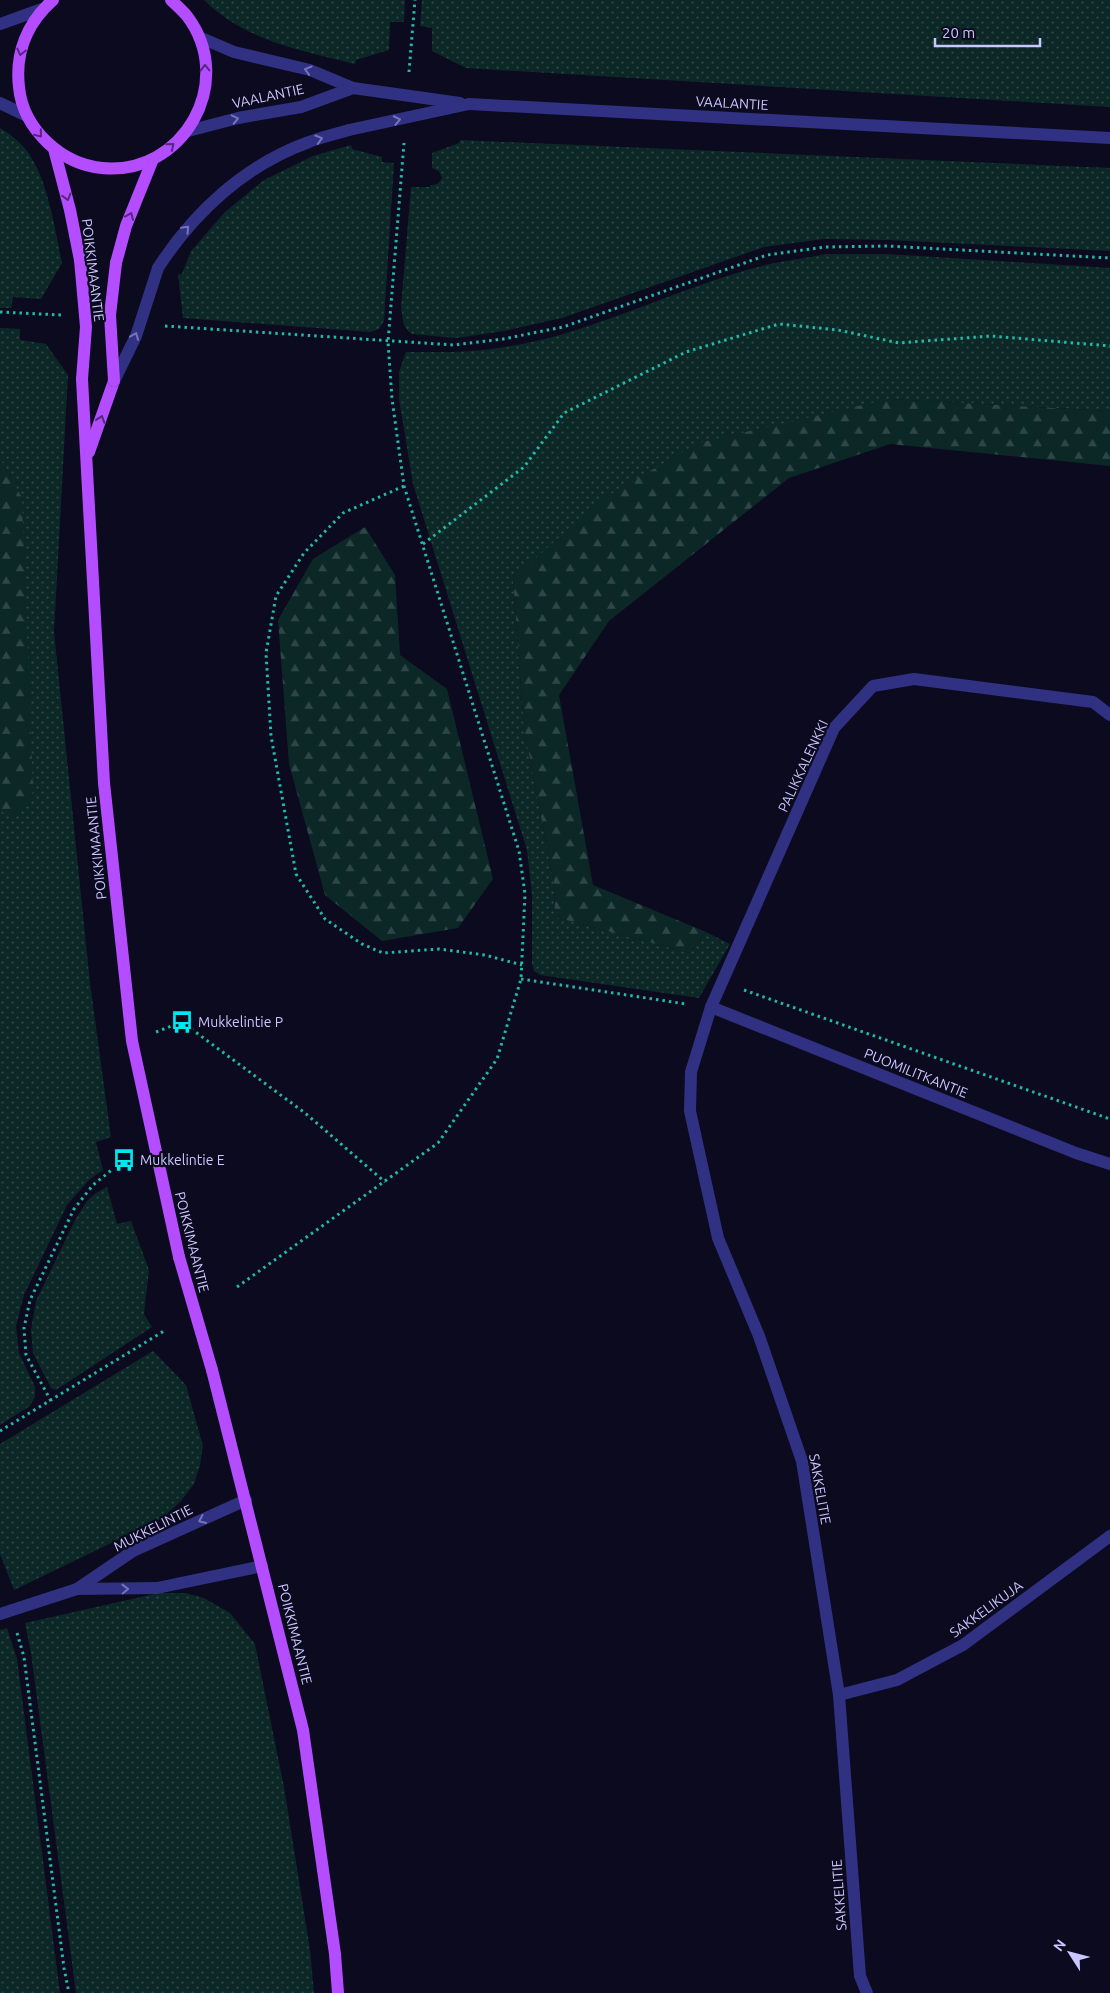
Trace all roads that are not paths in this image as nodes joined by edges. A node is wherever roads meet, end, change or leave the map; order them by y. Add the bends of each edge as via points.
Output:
1 (53, 0) edge
2 (171, 0) edge
3 (177, 0) edge
4 (42, 9) junction
5 (187, 16) junction
6 (0, 24) edge
7 (199, 37) junction
8 (353, 88) junction
9 (0, 103) edge
10 (469, 104) junction
11 (27, 116) junction
12 (188, 131) junction
13 (1110, 138) edge
14 (54, 149) junction
15 (153, 159) junction
16 (114, 381) junction
17 (87, 456) junction
18 (1110, 715) edge
19 (711, 1007) junction
20 (1110, 1164) edge
21 (246, 1500) junction
22 (1110, 1536) edge
23 (262, 1566) junction
24 (76, 1589) junction
25 (5, 1612) edge
26 (839, 1695) junction
27 (338, 1993) edge
28 (867, 1993) edge

1 - 4 main road
2 - 5 main road
3 - 5 main road
4 - 6 street
4 -> 11 main road via 20,50 17,72 19,95
5 - 7 main road
8 -> 7 street, VAALANTIE via 310,70 234,52
12 -> 7 main road via 199,109 205,85 206,61
8 - 10 street, VAALANTIE, bridge
12 -> 8 street, VAALANTIE via 301,107
9 - 11 street
10 - 13 street, VAALANTIE
16 -> 10 street, bridge via 136,336 158,268 176,240 215,199 258,167 308,142
11 -> 14 main road via 39,135
15 -> 12 main road via 171,148
14 - 15 main road via 92,167 120,168
14 -> 17 main road, POIKKIMAANTIE, bridge via 80,260 86,327 82,379
16 -> 15 main road, POIKKIMAANTIE, bridge via 110,316 116,263 126,226
17 -> 16 main road, POIKKIMAANTIE
17 - 21 main road, POIKKIMAANTIE, bridge via 104,783 132,1041 179,1257
18 - 19 street, PALIKKALENKKI via 1093,702 914,679 873,686 834,728
19 - 20 street, PUOMILITKANTIE
19 - 26 street, SAKKELITIE via 691,1072 690,1111 718,1238 759,1336 802,1461
21 - 23 main road, POIKKIMAANTIE
21 -> 24 street, MUKKELINTIE via 133,1551
22 - 26 street, SAKKELIKUJA via 963,1646 897,1680
24 -> 23 street, MUKKELINTIE via 157,1588
23 - 27 main road, POIKKIMAANTIE via 303,1730
24 - 25 street, MUKKELINTIE
26 - 28 street, SAKKELITIE via 860,1976

